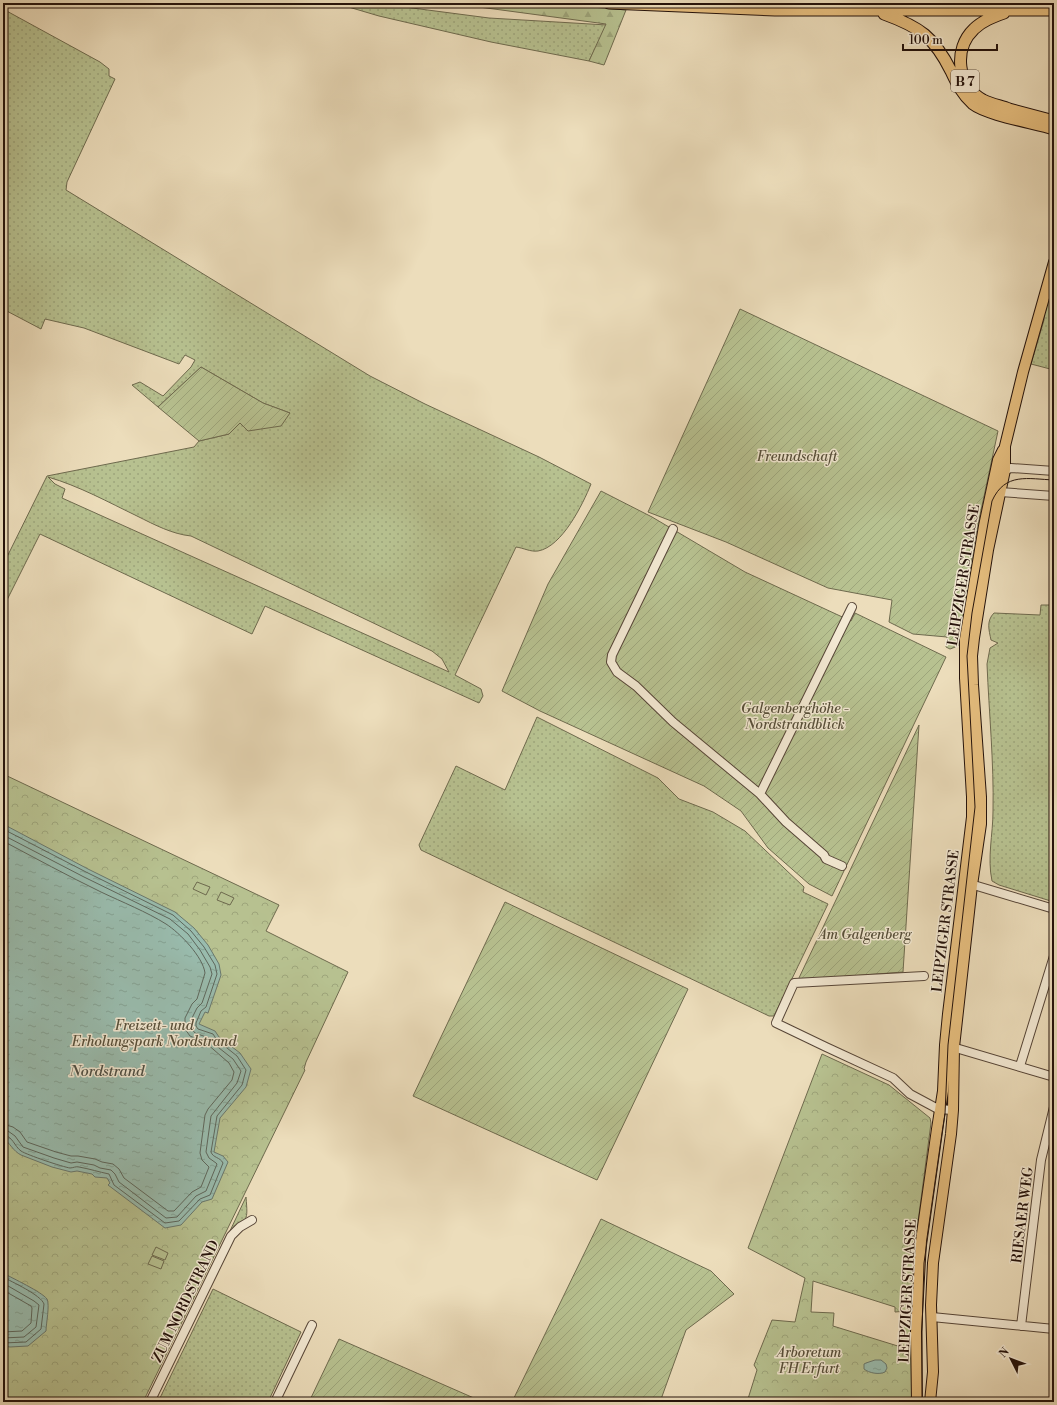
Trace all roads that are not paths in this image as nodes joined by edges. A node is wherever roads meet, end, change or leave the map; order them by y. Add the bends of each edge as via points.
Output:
1 (609, 3) edge
2 (1012, 10) junction
3 (1054, 10) edge
4 (876, 11) junction
5 (1054, 121) edge
6 (1054, 129) edge
7 (1054, 262) edge
8 (1005, 446) junction
9 (1005, 470) junction
10 (1054, 470) edge
11 (994, 478) junction
12 (1000, 492) junction
13 (1054, 496) edge
14 (673, 529) dead end
15 (852, 607) dead end
16 (760, 794) junction
17 (842, 866) dead end
18 (968, 883) junction
19 (1054, 909) edge
20 (1054, 956) edge
21 (924, 976) dead end
22 (949, 1046) junction
23 (1020, 1066) junction
24 (1054, 1077) edge
25 (1054, 1107) edge
26 (941, 1109) junction
27 (953, 1110) junction
28 (252, 1220) dead end
29 (932, 1317) junction
30 (917, 1318) junction
31 (312, 1325) dead end
32 (1021, 1326) junction
33 (1054, 1329) edge
34 (150, 1402) edge
35 (274, 1402) edge
36 (917, 1402) edge
37 (930, 1402) edge

1 - 4 highway, B 7
2 - 3 highway, B 7
2 - 4 highway, B 7
2 - 5 highway, B 7 via 983,22 968,35 960,60 963,76 970,89 982,100
4 - 6 highway, B 7 via 910,24 934,42 962,92 974,105
7 - 8 main road, LEIPZIGER STRASSE
8 - 9 main road, LEIPZIGER STRASSE
8 - 11 main road, LEIPZIGER STRASSE via 998,460
9 - 10 street
9 - 11 street
9 - 12 main road, LEIPZIGER STRASSE
11 - 12 street
11 - 18 main road, LEIPZIGER STRASSE via 965,639 964,678 972,803
12 - 13 street
12 - 18 main road, LEIPZIGER STRASSE via 972,656 981,824
14 - 16 street via 612,655 611,662 617,672 636,686 673,722
15 - 16 street
16 - 17 street via 826,859
18 - 19 street
18 - 22 main road, LEIPZIGER STRASSE
20 - 23 street
21 - 26 street via 794,983 776,1023 893,1078 910,1094
22 - 23 street
22 - 26 main road, LEIPZIGER STRASSE
22 - 27 main road, LEIPZIGER STRASSE
23 - 24 street
25 - 32 street, RIESAER WEG via 1042,1160
26 - 27 street
26 - 30 main road, LEIPZIGER STRASSE via 921,1241
27 - 29 main road, LEIPZIGER STRASSE via 933,1263
28 - 34 street, ZUM NORDSTRAND via 231,1236
29 - 30 main road
29 - 32 street
29 - 37 main road, LEIPZIGER STRASSE via 933,1372
30 - 36 main road, LEIPZIGER STRASSE
31 - 35 street
32 - 33 street

